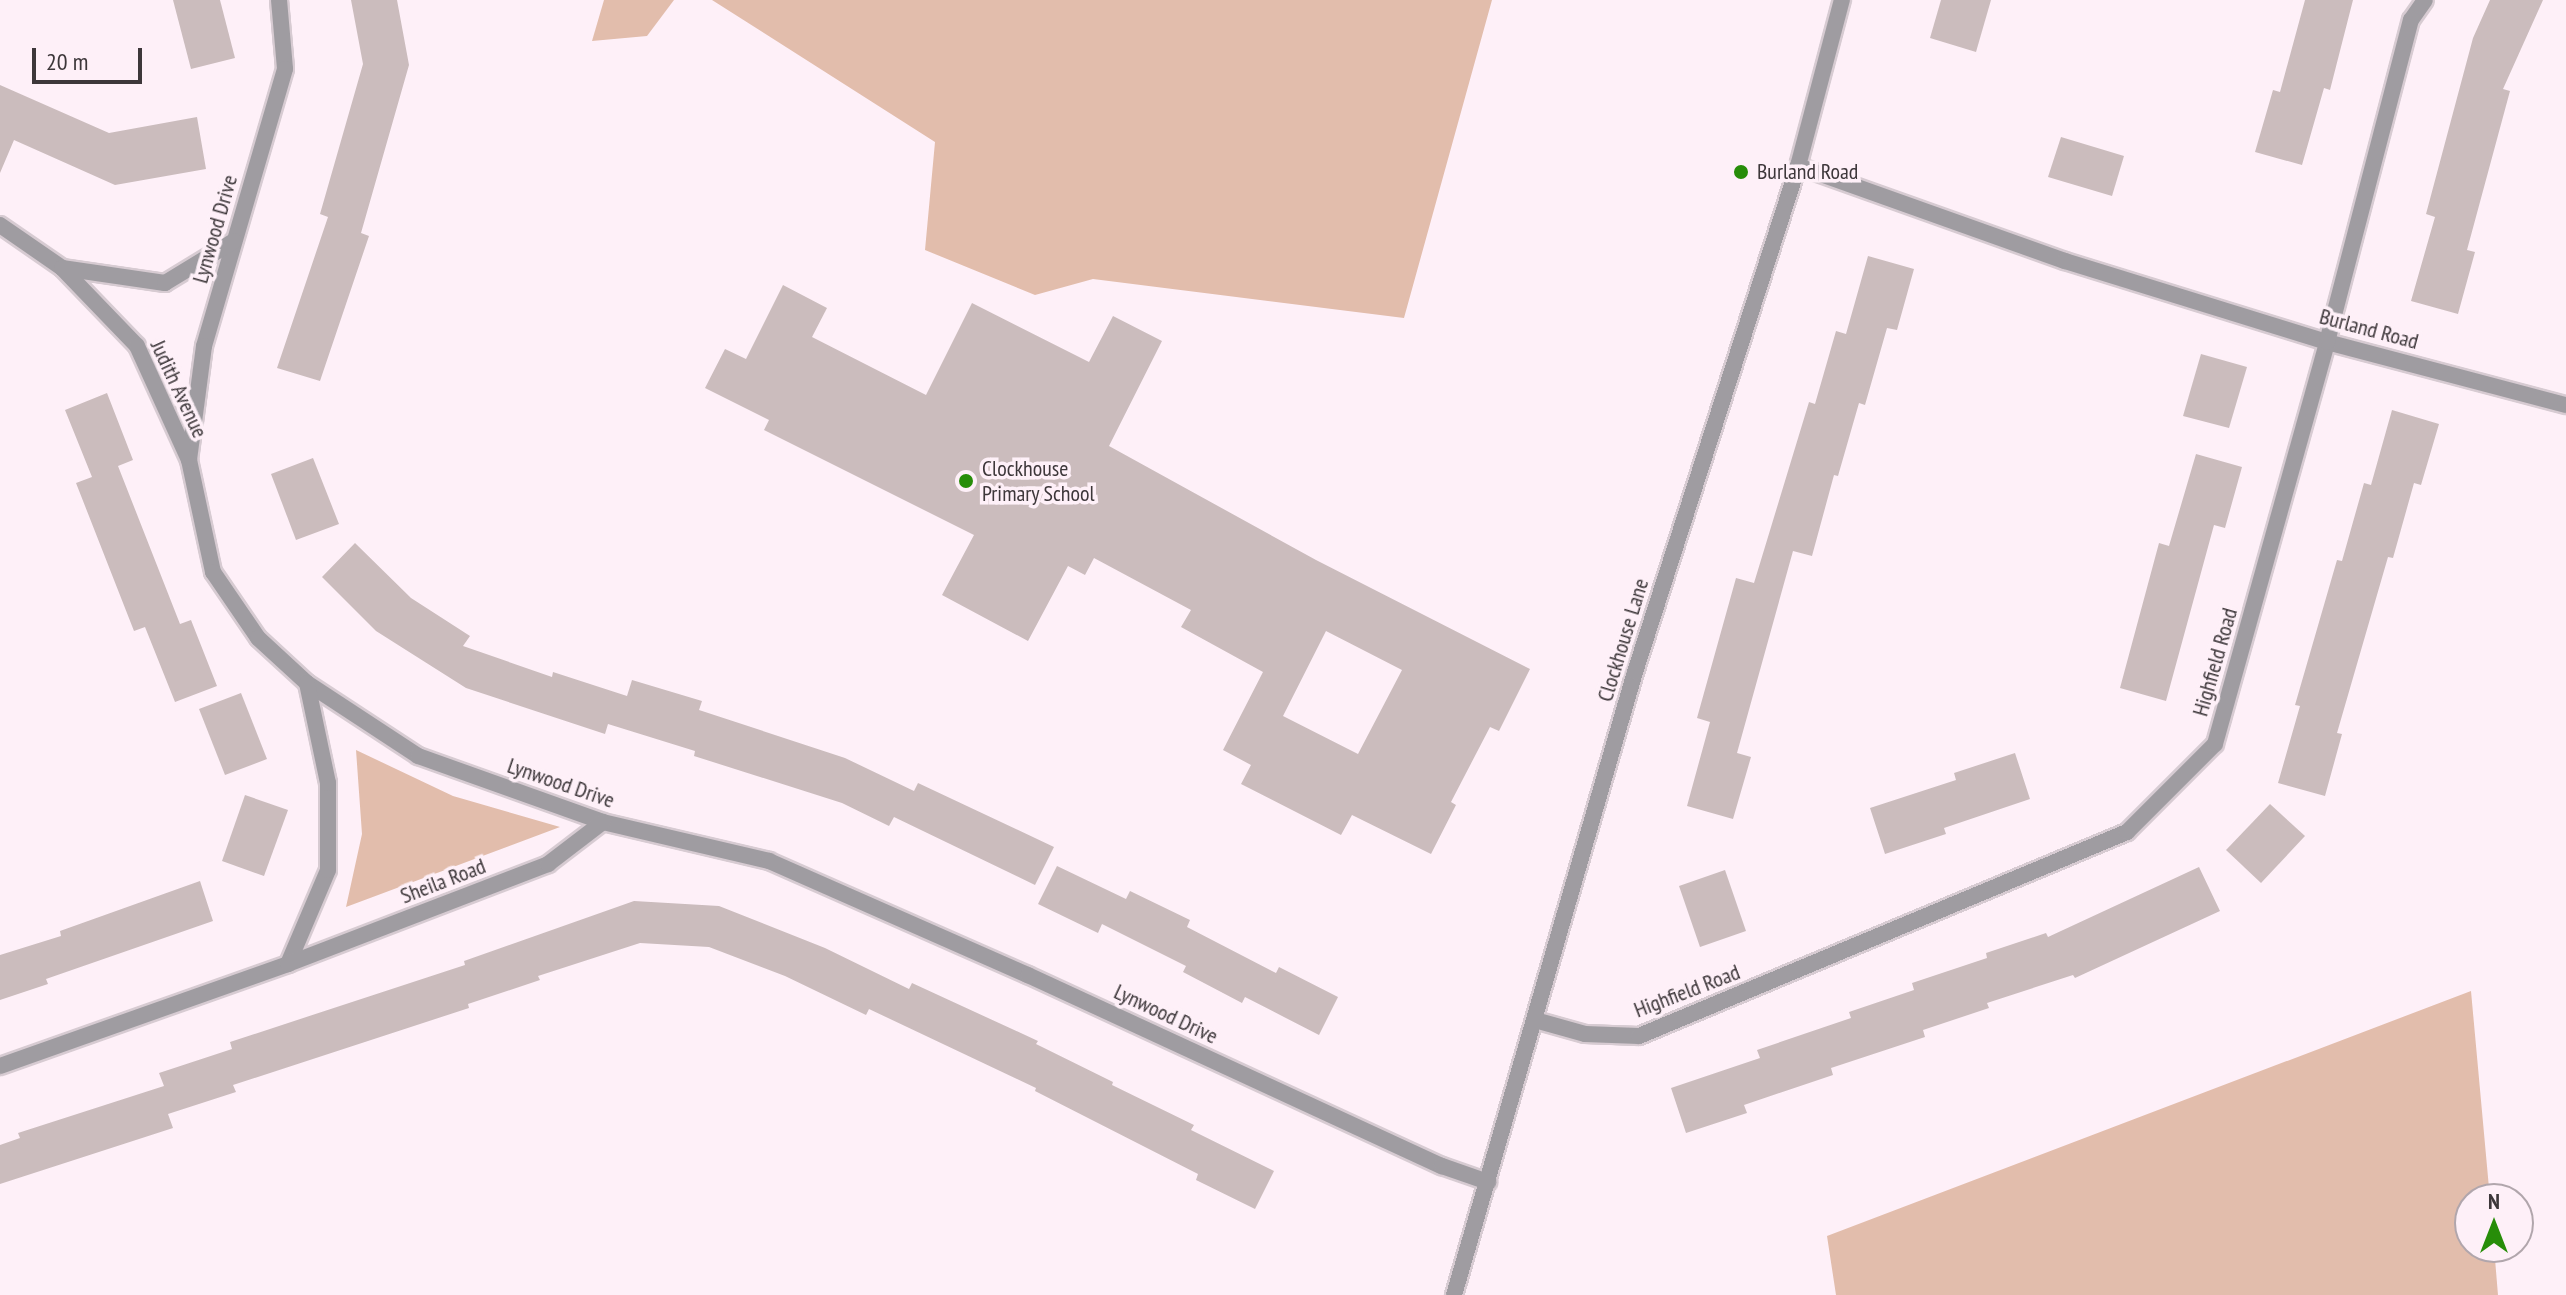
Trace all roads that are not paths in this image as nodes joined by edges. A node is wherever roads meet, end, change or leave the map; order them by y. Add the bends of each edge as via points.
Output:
1 (279, 0) edge
2 (1842, 0) edge
3 (2425, 0) edge
4 (1798, 166) junction
5 (0, 225) edge
6 (234, 241) junction
7 (62, 268) junction
8 (2327, 342) junction
9 (2566, 405) edge
10 (189, 460) junction
11 (307, 683) junction
12 (603, 822) junction
13 (288, 964) junction
14 (1535, 1020) junction
15 (0, 1066) edge
16 (1488, 1182) junction
17 (1454, 1295) edge

1 - 6 street, Lynwood Drive via 285,69
2 - 4 street, Clockhouse Lane
3 - 8 street, Highfield Road via 2411,20
4 - 8 street, Burland Road via 2065,261
4 - 14 street, Clockhouse Lane via 1635,672
5 - 7 street, Judith Avenue
6 - 7 street, Judith Avenue via 165,283
6 - 10 street, Lynwood Drive via 204,346
7 - 10 street, Judith Avenue via 137,346
8 - 9 street, Burland Road
8 - 14 street, Highfield Road via 2215,744 2127,832 1639,1036 1585,1034
10 - 11 street, Lynwood Drive via 213,572 258,638
11 - 12 street, Lynwood Drive via 418,756
11 - 13 street via 328,783 328,870
12 - 13 street, Sheila Road via 548,864
12 - 16 street, Lynwood Drive via 769,861 1442,1166
13 - 15 street, Sheila Road
14 - 16 street, Clockhouse Lane
16 - 17 street, Clockhouse Lane

